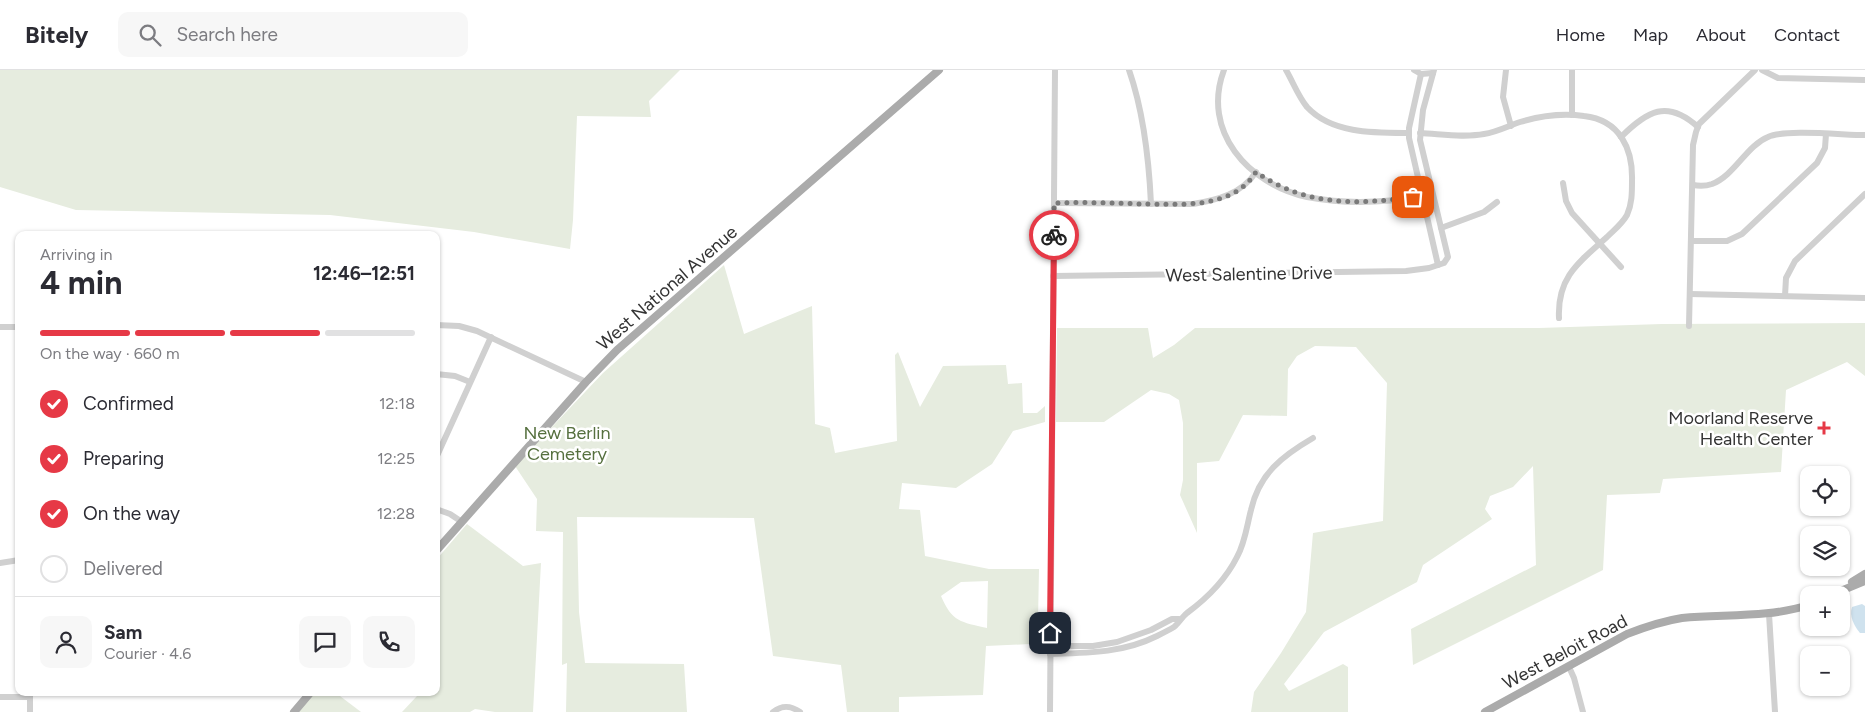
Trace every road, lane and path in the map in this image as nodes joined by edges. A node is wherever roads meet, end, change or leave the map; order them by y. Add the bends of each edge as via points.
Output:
1 (939, 70) edge
2 (1055, 70) edge
3 (1129, 70) edge
4 (1224, 70) edge
5 (1286, 70) edge
6 (1414, 70) edge
7 (1506, 70) edge
8 (1572, 70) edge
9 (1755, 70) edge
10 (1762, 70) edge
11 (1434, 72) edge
12 (1421, 74) junction
13 (1865, 80) edge
14 (1572, 115) junction
15 (1511, 126) junction
16 (1698, 127) junction
17 (1409, 133) junction
18 (1420, 133) junction
19 (1826, 134) junction
20 (1865, 135) edge
21 (1621, 136) junction
22 (1256, 172) junction
23 (1563, 182) dead end
24 (1693, 185) junction
25 (1865, 194) edge
26 (1421, 196) junction
27 (1497, 202) dead end
28 (1054, 203) junction
29 (1151, 204) junction
30 (1440, 228) junction
31 (1691, 241) junction
32 (1600, 244) junction
33 (1441, 265) junction
34 (1621, 267) dead end
35 (1053, 276) junction
36 (1690, 294) junction
37 (1785, 296) junction
38 (1865, 298) edge
39 (1560, 318) dead end
40 (440, 325) edge
41 (1689, 326) dead end
42 (0, 327) edge
43 (15, 327) edge
44 (491, 337) junction
45 (440, 374) edge
46 (470, 382) junction
47 (586, 382) junction
48 (1313, 438) dead end
49 (440, 448) edge
50 (440, 511) edge
51 (462, 522) junction
52 (440, 547) edge
53 (15, 561) edge
54 (0, 563) edge
55 (1865, 574) edge
56 (1865, 581) edge
57 (1846, 586) edge
58 (1850, 586) edge
59 (1800, 608) edge
60 (1769, 614) junction
61 (1179, 620) junction
62 (1147, 632) junction
63 (1150, 639) junction
64 (1115, 643) junction
65 (1050, 646) junction
66 (1117, 650) junction
67 (1050, 654) junction
68 (1569, 667) junction
69 (20, 696) edge
70 (30, 696) edge
71 (308, 696) edge
72 (0, 698) edge
73 (30, 712) edge
74 (294, 712) edge
75 (773, 712) edge
76 (800, 712) edge
77 (1050, 712) edge
78 (1485, 712) edge
79 (1583, 712) edge
80 (1775, 712) edge

1 - 47 main road, West National Avenue via 635,334
2 - 28 street
3 - 29 street via 1142,128
4 - 22 street via 1218,98 1220,123 1233,151
5 - 17 street via 1306,105 1329,123 1361,130
6 - 12 street
7 - 15 street via 1504,97
8 - 14 street
9 - 16 street
10 - 13 street via 1778,78
11 - 12 street
11 - 18 street
12 - 17 street
14 - 15 street via 1538,117
14 - 21 street via 1599,120
15 - 18 street via 1479,135
16 - 21 street via 1680,113 1658,111 1643,117
16 - 24 street
17 - 26 street
18 - 30 street
19 - 20 street
19 - 24 street via 1770,136 1758,143 1719,180 1708,185
19 - 31 street via 1825,148 1817,163 1742,234 1727,241
21 - 32 street via 1632,164 1631,200 1624,220
22 - 26 street via 1285,190 1325,200 1374,201
22 - 29 street via 1238,190 1222,198 1193,204
23 - 32 street via 1569,208
24 - 31 street
25 - 37 street via 1794,261 1786,278
26 - 33 street
27 - 30 street via 1484,212
28 - 29 street
28 - 35 street
30 - 33 street via 1448,258
31 - 36 street
32 - 34 street
32 - 39 street via 1575,266 1566,280 1560,294
33 - 35 street, West Salentine Drive via 1406,271
35 - 65 street
36 - 37 street
36 - 41 street
37 - 38 street
40 - 44 street via 469,328
42 - 43 street
44 - 46 street
44 - 47 street
45 - 46 street
46 - 49 street
47 - 51 main road, West National Avenue
48 - 61 street via 1288,452 1273,466 1253,501 1237,557 1220,582
50 - 51 street
51 - 52 main road, West National Avenue
53 - 54 street
55 - 57 main road
56 - 58 main road
59 - 60 main road, West Beloit Road
60 - 68 main road, West Beloit Road via 1695,617 1662,622 1627,634
60 - 80 street
61 - 62 street via 1172,619
61 - 63 street via 1176,626
62 - 63 street
62 - 64 street
63 - 66 street
64 - 65 street
64 - 66 street
65 - 67 street
66 - 67 street
67 - 77 street
68 - 78 main road, West Beloit Road
68 - 79 street
69 - 72 street
70 - 73 street
71 - 74 main road
75 - 76 street via 785,706

